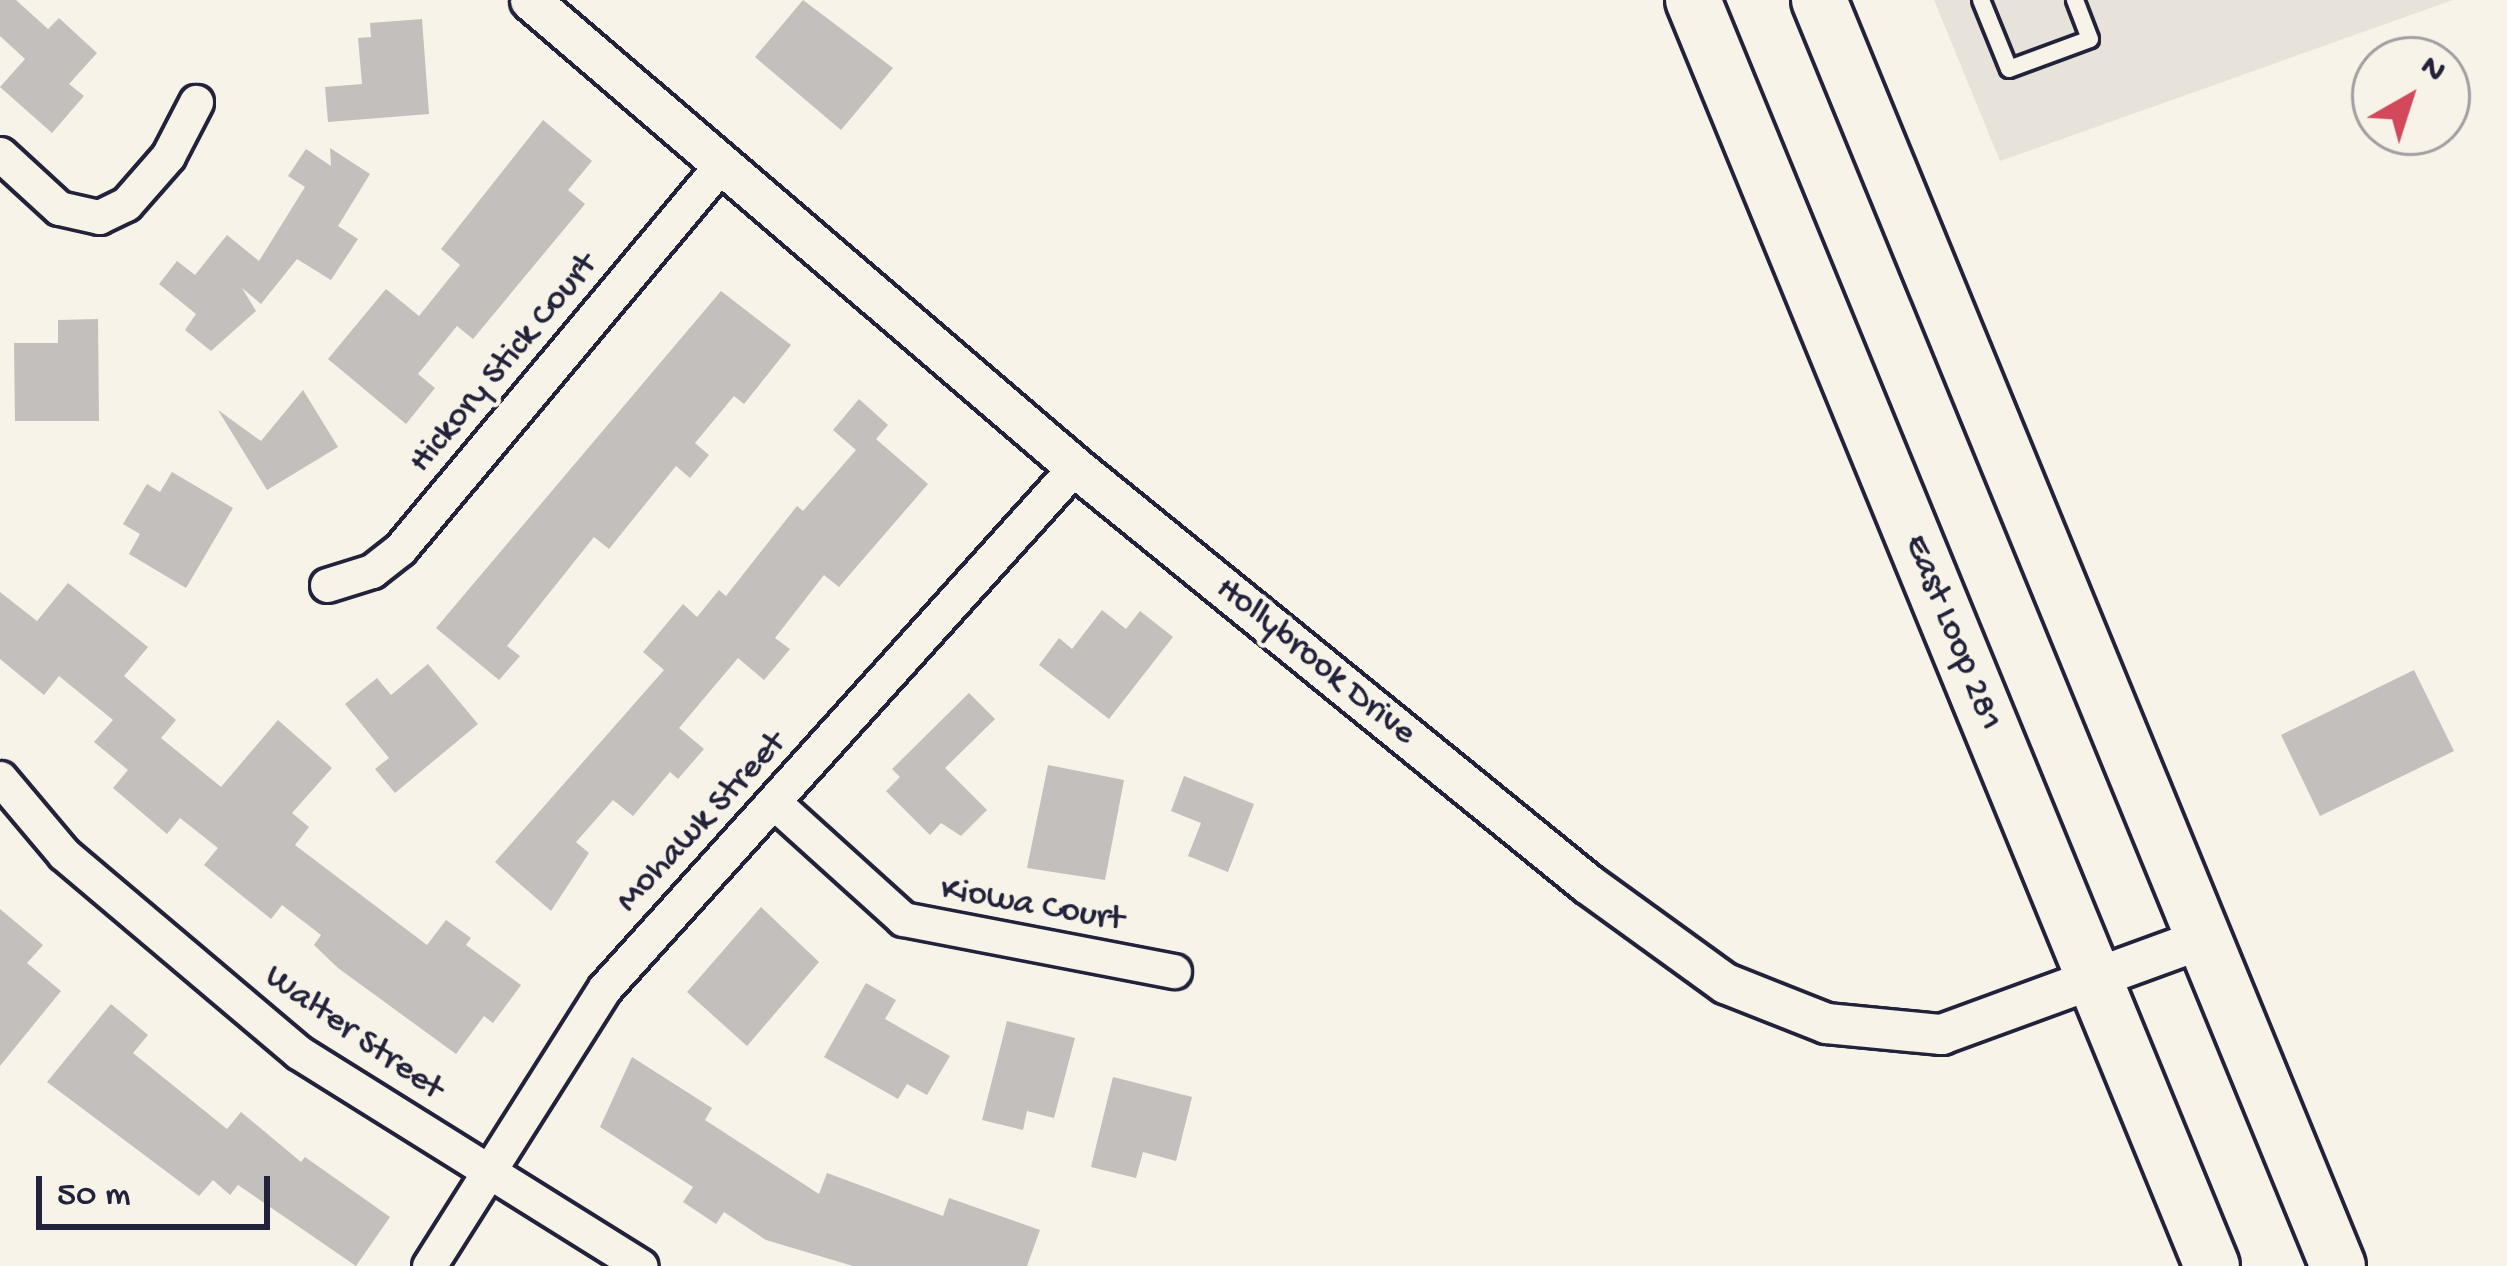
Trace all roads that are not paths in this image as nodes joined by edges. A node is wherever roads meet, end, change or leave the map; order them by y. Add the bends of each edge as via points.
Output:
1 (530, 0) edge
2 (1693, 0) edge
3 (1819, 0) edge
4 (1981, 0) edge
5 (2075, 0) edge
6 (196, 101) dead end
7 (0, 154) edge
8 (720, 166) junction
9 (1076, 467) junction
10 (327, 585) dead end
11 (0, 778) edge
12 (777, 805) junction
13 (2203, 938) junction
14 (1174, 970) dead end
15 (2094, 981) junction
16 (487, 1171) junction
17 (429, 1266) edge
18 (641, 1266) edge
19 (2212, 1266) edge
20 (2338, 1266) edge

1 - 8 street, Hollybrook Drive
2 - 15 highway, East Loop 281
3 - 13 highway
4 - 5 lane via 2009,69 2090,39
6 - 7 street via 168,156 126,205 99,217 59,208
8 - 9 street, Hollybrook Drive
8 - 10 street, Hickory Stick Court via 400,549 372,571
9 - 12 street, Mohawk Street
9 - 15 street, Hollybrook Drive via 1588,884 1750,996 1853,1030 1942,1034
11 - 16 street, Walter Street via 64,854 283,1041
12 - 14 street, Kiowa Court via 872,896 911,922
12 - 16 street, Mohawk Street via 605,988
13 - 15 street, Hollybrook Drive
13 - 20 highway
15 - 19 highway, East Loop 281
16 - 17 street, Mohawk Street
16 - 18 street, Walter Street

